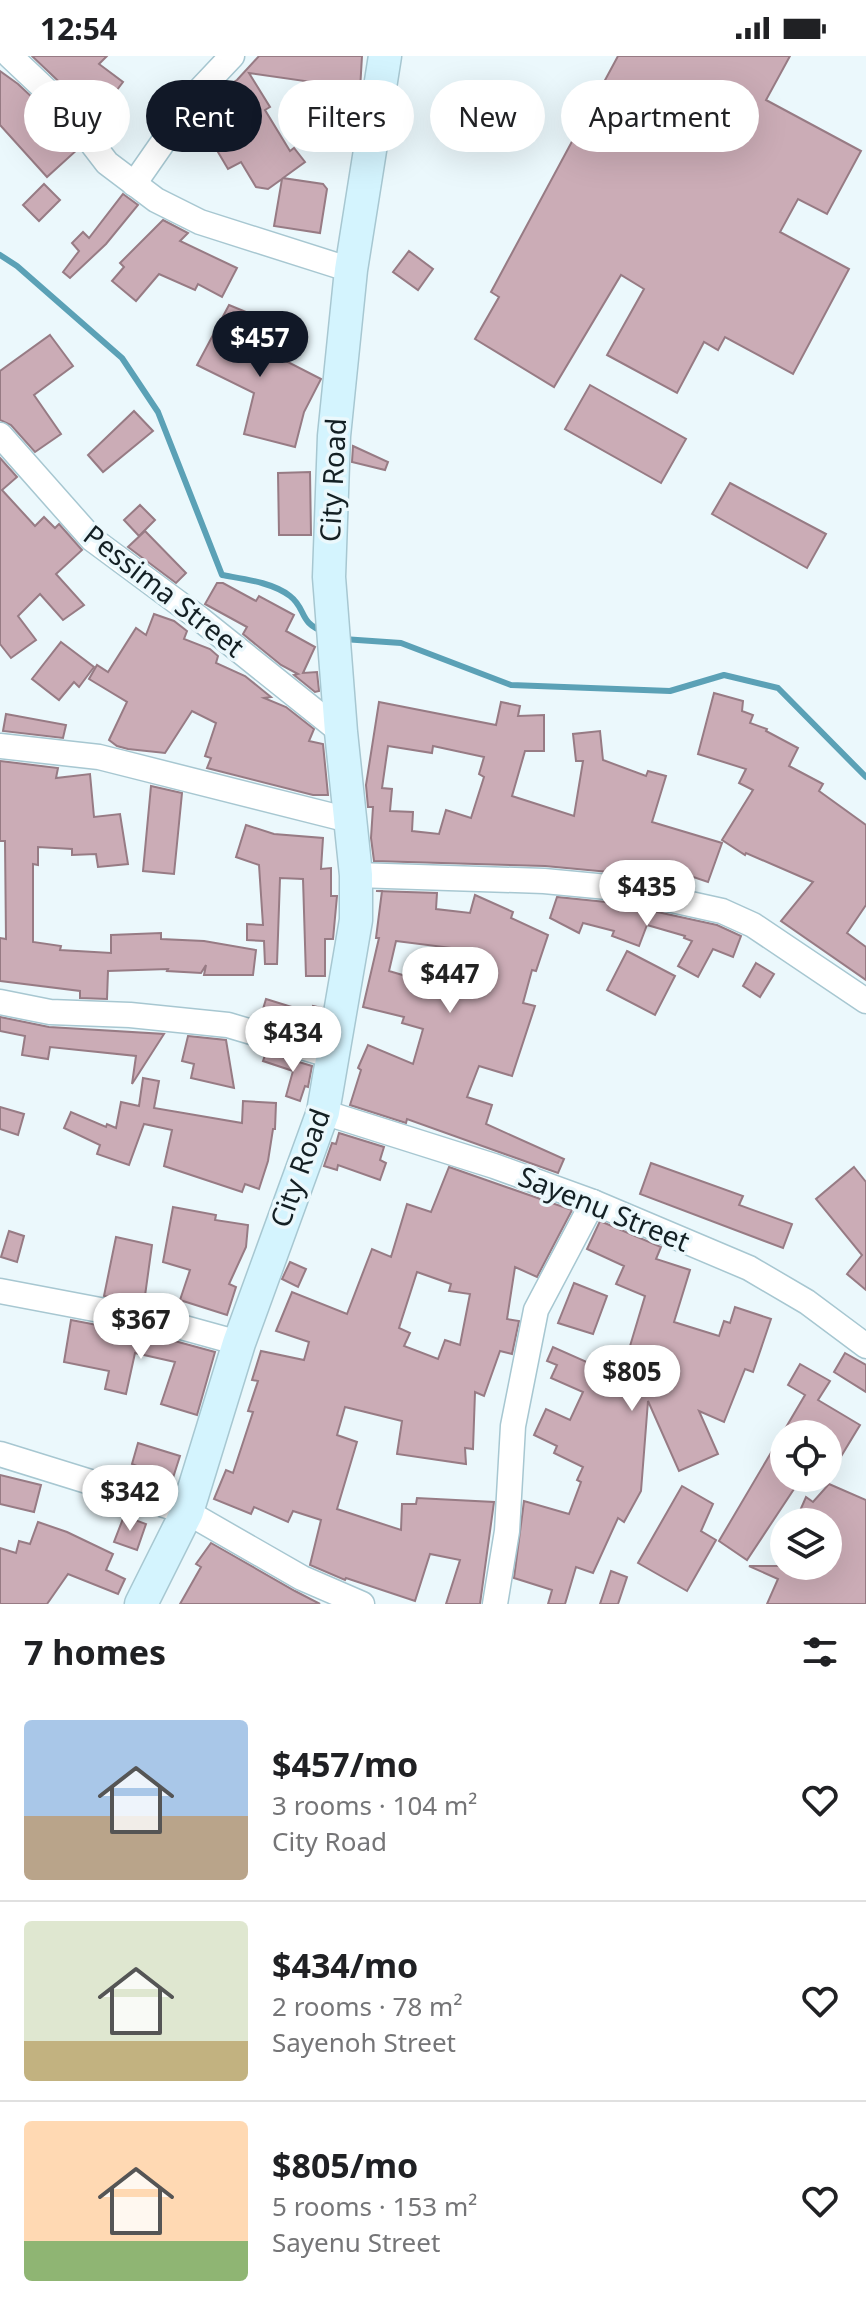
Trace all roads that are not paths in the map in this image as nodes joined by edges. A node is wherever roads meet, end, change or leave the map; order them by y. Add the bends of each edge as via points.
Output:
1 (10, 56) edge
2 (232, 56) edge
3 (385, 56) edge
4 (134, 184) junction
5 (351, 270) junction
6 (0, 435) edge
7 (341, 732) junction
8 (0, 746) edge
9 (349, 820) junction
10 (356, 875) junction
11 (866, 1001) edge
12 (0, 1002) edge
13 (332, 1056) junction
14 (323, 1112) junction
15 (593, 1202) junction
16 (0, 1291) edge
17 (239, 1343) junction
18 (866, 1346) edge
19 (0, 1454) edge
20 (187, 1512) junction
21 (141, 1604) edge
22 (362, 1604) edge
23 (495, 1604) edge

1 - 4 street via 64,107 107,163
2 - 4 street via 198,92
3 - 5 main road, City Road
4 - 5 street via 200,222
5 - 7 main road, City Road via 334,436 329,577
6 - 7 street, Pessima Street via 92,539
7 - 9 main road, City Road
8 - 9 street via 99,757
9 - 10 main road, City Road
10 - 11 street via 588,885 722,911 753,925
10 - 13 main road, City Road via 356,920
12 - 13 street via 50,1012 228,1025
13 - 14 main road, City Road
14 - 15 street, Sayenu Street
14 - 17 main road, City Road
15 - 18 street, Sayenu Street via 749,1268
15 - 23 street via 536,1310 513,1426 507,1531
16 - 17 street via 163,1322
17 - 20 main road, City Road
19 - 20 street
20 - 21 main road, City Road
20 - 22 street via 302,1578

